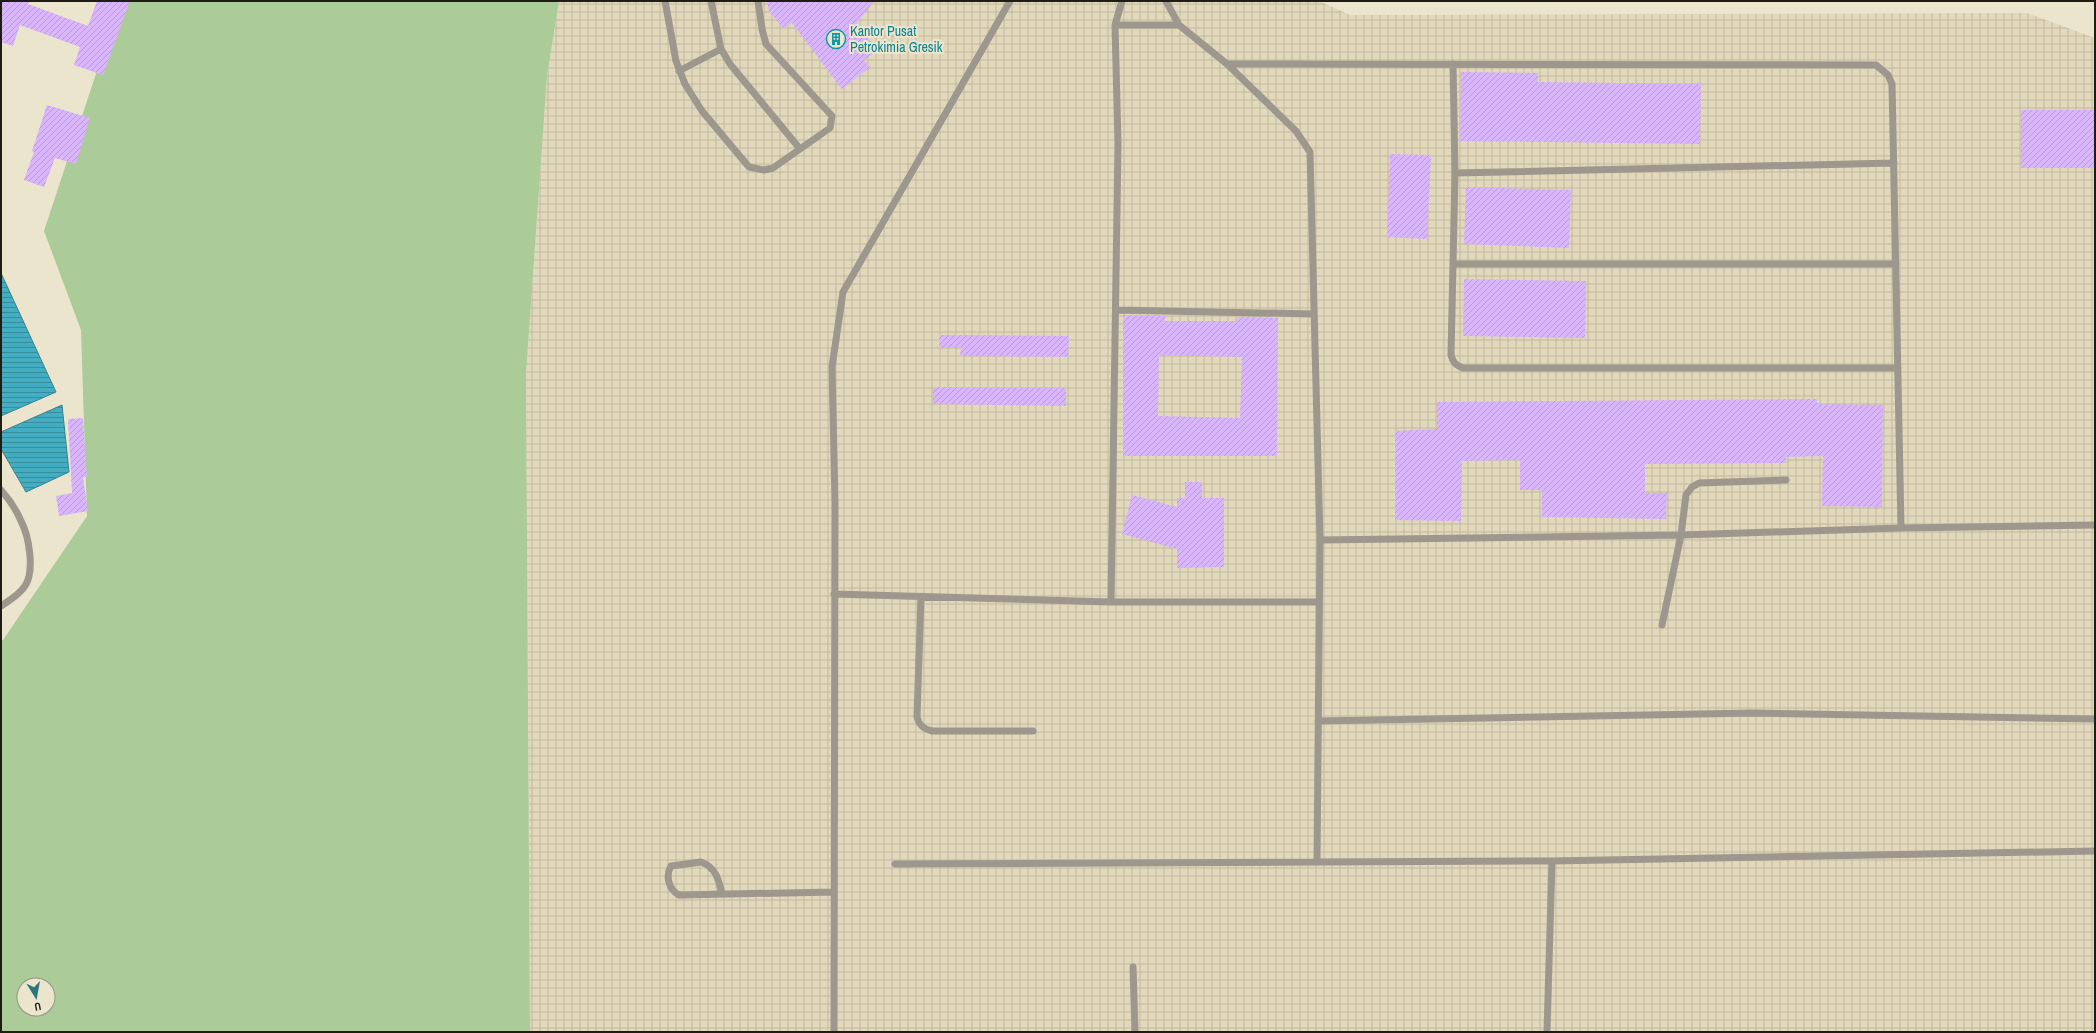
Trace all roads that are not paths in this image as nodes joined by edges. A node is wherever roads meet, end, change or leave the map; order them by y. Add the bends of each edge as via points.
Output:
1 (666, 1) edge
2 (711, 1) edge
3 (758, 1) edge
4 (1010, 1) edge
5 (1122, 1) edge
6 (1166, 1) edge
7 (1116, 25) junction
8 (1179, 25) junction
9 (721, 49) junction
10 (1227, 64) junction
11 (1453, 64) junction
12 (679, 71) junction
13 (800, 149) junction
14 (1894, 163) junction
15 (1455, 173) junction
16 (1453, 264) junction
17 (1896, 264) junction
18 (1116, 310) junction
19 (1313, 314) junction
20 (1898, 368) junction
21 (1786, 480) dead end
22 (1, 490) edge
23 (2095, 525) edge
24 (1901, 528) junction
25 (1681, 535) junction
26 (1320, 540) junction
27 (834, 594) junction
28 (921, 597) junction
29 (1111, 602) junction
30 (1318, 602) junction
31 (1, 606) edge
32 (1662, 625) dead end
33 (2095, 720) edge
34 (1318, 721) junction
35 (1033, 731) dead end
36 (2095, 851) edge
37 (1552, 861) junction
38 (1317, 862) junction
39 (895, 864) dead end
40 (834, 892) junction
41 (722, 894) junction
42 (1133, 967) dead end
43 (834, 1032) edge
44 (1135, 1032) edge
45 (1547, 1032) edge

1 - 12 lane
2 - 9 lane
3 - 13 lane via 766,44 832,116 830,128
4 - 27 lane via 843,292 832,366
5 - 7 lane
6 - 8 lane
7 - 8 lane
7 - 18 lane
8 - 10 lane
9 - 12 lane
9 - 13 lane via 735,70
10 - 11 lane
10 - 19 lane via 1296,131 1310,152
11 - 14 lane via 1876,65 1888,75 1892,84
11 - 15 lane
12 - 13 lane via 702,110 749,167 764,170 773,168
14 - 15 lane
14 - 17 lane
15 - 16 lane
16 - 17 lane
16 - 20 lane via 1451,355 1453,362 1463,368
17 - 20 lane
18 - 19 lane
18 - 29 lane
19 - 26 lane
20 - 24 lane
21 - 25 lane via 1699,483 1686,495
22 - 31 lane via 22,522 31,571 16,597
23 - 24 lane
24 - 25 lane
25 - 26 lane
25 - 32 lane
26 - 30 lane
27 - 28 lane
27 - 40 lane
28 - 29 lane
28 - 35 lane via 917,716 922,728 932,731
29 - 30 lane
30 - 34 lane
33 - 34 lane via 1754,713
34 - 38 lane
36 - 37 lane
37 - 38 lane
37 - 45 lane
38 - 39 lane
40 - 41 lane
40 - 43 lane
41 - 41 lane via 677,894 668,881 668,870 671,866 701,862 714,871
42 - 44 lane

